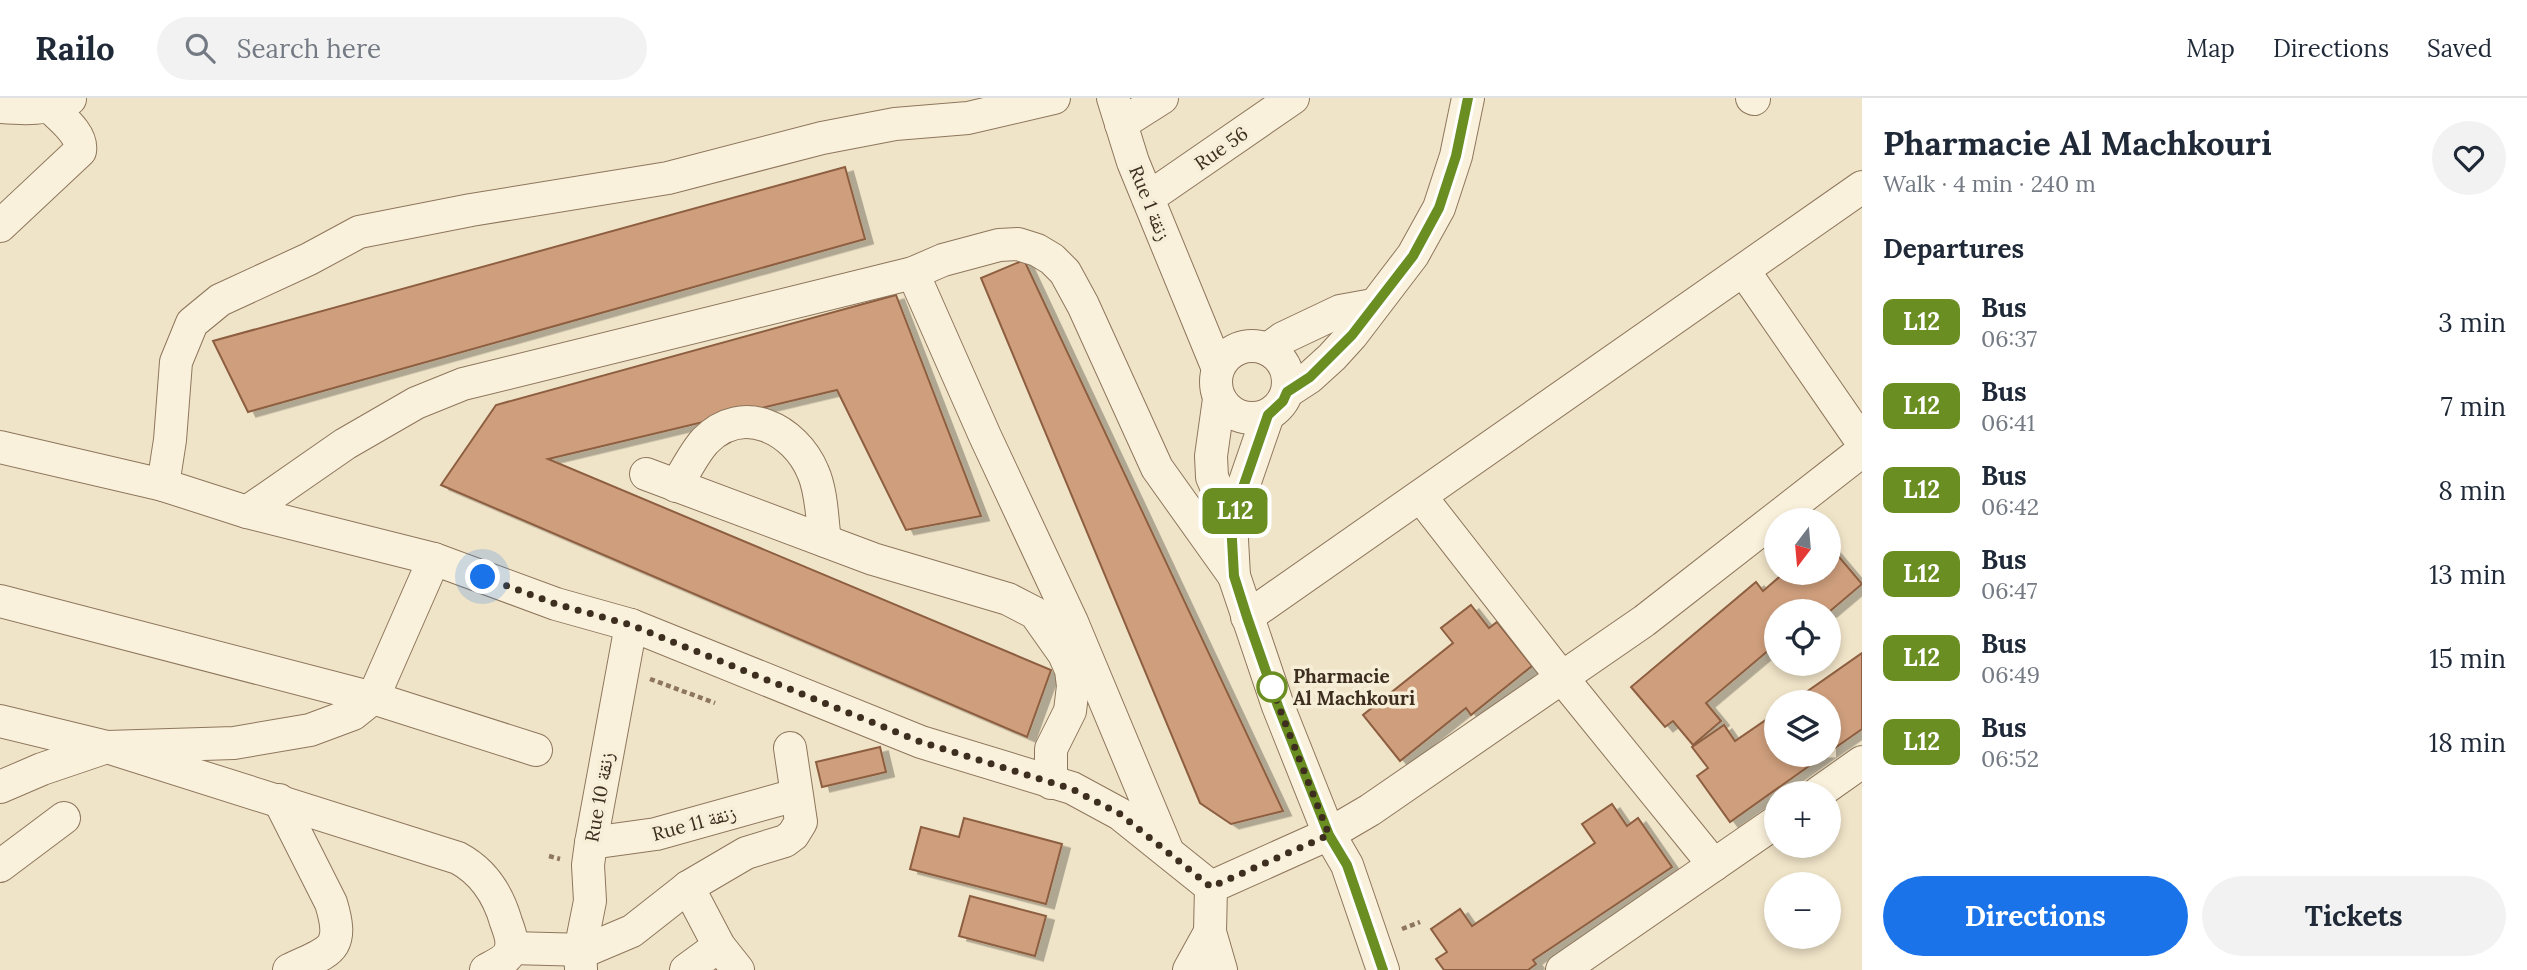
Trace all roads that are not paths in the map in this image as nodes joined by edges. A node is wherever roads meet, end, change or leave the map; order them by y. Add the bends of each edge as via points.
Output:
1 (1054, 98) edge
2 (1163, 98) edge
3 (1293, 98) edge
4 (1468, 98) edge
5 (61, 102) edge
6 (0, 107) edge
7 (1117, 111) edge
8 (1862, 187) edge
9 (1148, 198) junction
10 (0, 226) edge
11 (1744, 271) junction
12 (913, 273) junction
13 (1373, 305) junction
14 (1192, 306) junction
15 (1255, 347) junction
16 (1219, 384) junction
17 (1278, 404) junction
18 (1862, 442) edge
19 (0, 447) edge
20 (1862, 451) edge
21 (646, 474) dead end
22 (163, 485) junction
23 (676, 486) junction
24 (1421, 497) junction
25 (247, 512) junction
26 (1231, 522) junction
27 (825, 541) junction
28 (434, 559) junction
29 (1234, 576) junction
30 (0, 601) edge
31 (1247, 617) junction
32 (631, 625) junction
33 (1563, 679) junction
34 (373, 698) junction
35 (0, 720) edge
36 (107, 747) junction
37 (790, 748) dead end
38 (536, 750) dead end
39 (1862, 762) edge
40 (1835, 781) edge
41 (1051, 783) junction
42 (0, 787) edge
43 (796, 794) junction
44 (279, 800) junction
45 (64, 818) dead end
46 (1764, 830) edge
47 (1329, 835) junction
48 (591, 843) junction
49 (1169, 854) junction
50 (1714, 865) junction
51 (0, 866) edge
52 (688, 887) junction
53 (1211, 887) junction
54 (1210, 932) junction
55 (511, 948) junction
56 (729, 958) edge
57 (588, 960) edge
58 (289, 970) edge
59 (486, 970) edge
60 (686, 970) edge
61 (1189, 970) edge
62 (1221, 970) edge
63 (1384, 970) edge
64 (1562, 970) edge

1 - 22 street via 968,118 895,124 822,138 667,177 359,232 220,300 192,323 176,362
2 - 7 street
3 - 9 street, Rue 56
4 - 13 street via 1439,208 1413,256
5 - 6 street
5 - 10 street via 80,151
7 - 9 street, Rue 1 زنقة
8 - 11 street
9 - 14 street, Rue 1 زنقة
11 - 18 street
11 - 24 street
12 - 25 street via 463,384 416,403 345,444
12 - 29 street via 999,245 1018,244 1052,259 1065,272 1083,305 1157,468
12 - 49 street via 1072,622
13 - 15 street via 1339,311
13 - 17 street via 1332,357
14 - 15 street, Rue 1 زنقة
14 - 16 street, Rue 1 زنقة
15 - 16 street via 1231,351 1222,360
15 - 17 street via 1281,360 1288,375
16 - 17 street via 1229,411 1243,418 1258,418
16 - 26 street via 1212,477
17 - 26 street
19 - 22 street
20 - 33 street
21 - 23 street
22 - 25 street
23 - 27 street
23 - 27 street via 705,441 729,423 757,422 802,449 815,475
24 - 31 street
24 - 33 street
25 - 28 street
26 - 29 street
27 - 41 street via 1000,596 1039,616 1064,654 1073,686 1070,711 1051,749
28 - 32 street via 556,604
28 - 34 street
29 - 31 street
30 - 34 street
31 - 47 street
32 - 41 street via 921,742
32 - 48 street, Rue 10 زنقة
33 - 47 street
33 - 50 street
34 - 36 street via 359,710 310,730 234,743
34 - 38 street
35 - 36 street
36 - 42 street
36 - 44 street
37 - 43 street
39 - 40 street
41 - 49 street via 1120,814
43 - 48 street, Rue 11 زنقة via 656,834
43 - 52 street via 801,822 793,835 746,853
44 - 55 street via 444,852 472,867 498,897
44 - 58 street via 337,922 337,936 330,949
45 - 51 street
46 - 50 street
47 - 53 street
47 - 63 street via 1347,865
48 - 57 street, Rue 10 زنقة
49 - 53 street
50 - 64 street
52 - 56 street
52 - 57 street
53 - 54 street
54 - 61 street
54 - 62 street
55 - 57 street
55 - 59 street via 503,960
56 - 60 street

